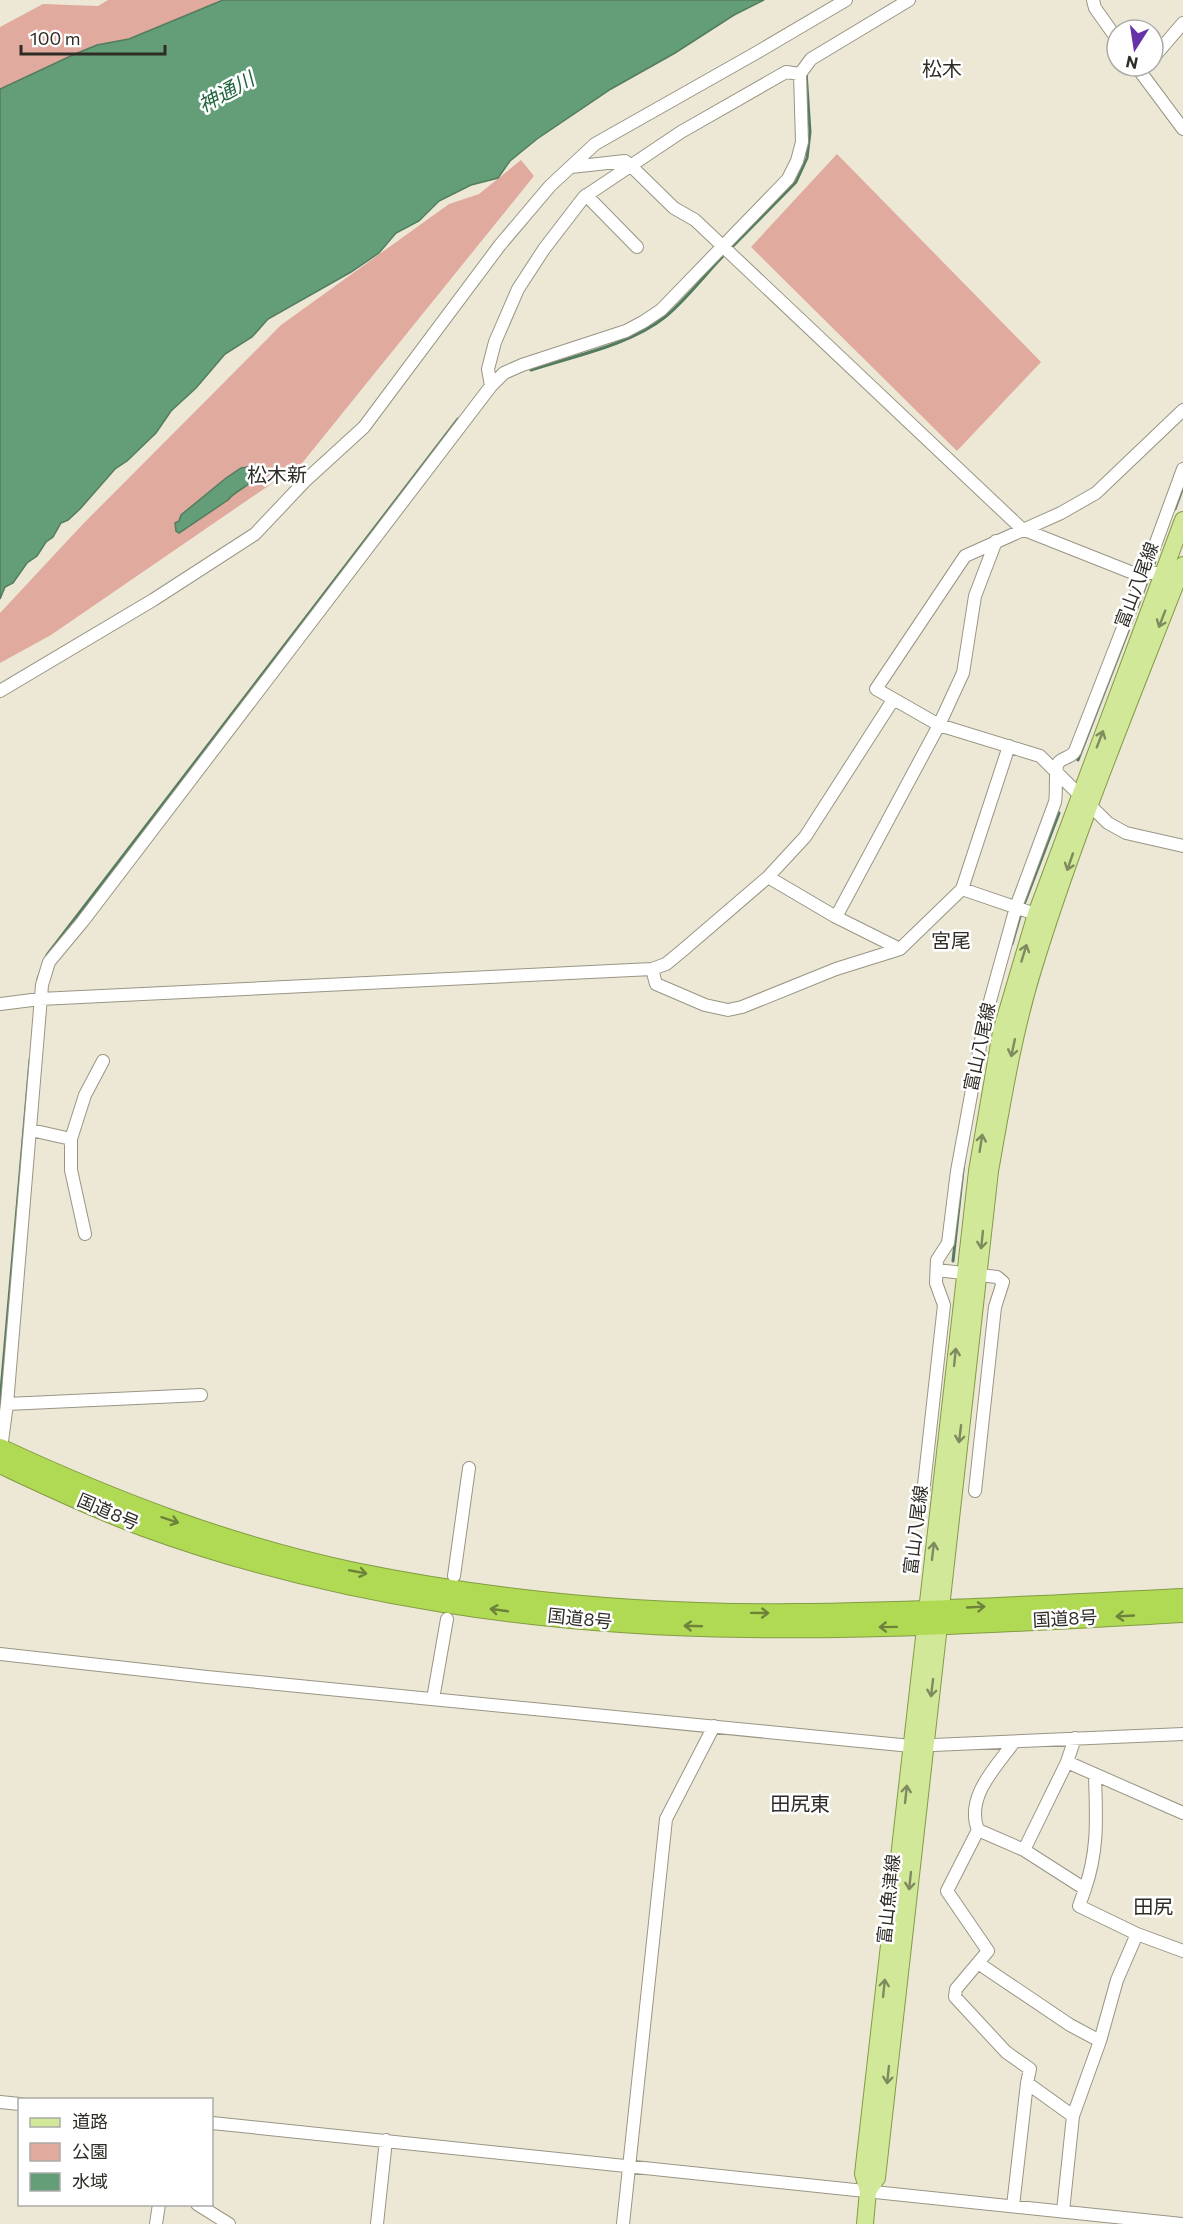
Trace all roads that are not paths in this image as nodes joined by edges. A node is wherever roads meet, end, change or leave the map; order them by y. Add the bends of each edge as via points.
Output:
1 (846, 0) edge
2 (909, 0) edge
3 (1093, 0) edge
4 (1105, 22) edge
5 (1183, 23) edge
6 (1165, 44) edge
7 (800, 74) junction
8 (1148, 78) edge
9 (1183, 129) edge
10 (630, 165) junction
11 (571, 166) junction
12 (586, 195) junction
13 (637, 247) dead end
14 (723, 248) junction
15 (491, 386) junction
16 (1183, 410) edge
17 (1183, 469) edge
18 (1183, 520) edge
19 (1022, 529) junction
20 (996, 541) junction
21 (1177, 571) edge
22 (1142, 573) junction
23 (0, 691) edge
24 (893, 700) junction
25 (939, 725) junction
26 (1009, 746) junction
27 (1055, 770) junction
28 (1085, 800) junction
29 (1183, 846) edge
30 (768, 877) junction
31 (962, 888) junction
32 (1016, 907) junction
33 (1043, 916) junction
34 (836, 917) junction
35 (900, 949) junction
36 (652, 969) junction
37 (40, 999) junction
38 (0, 1004) edge
39 (103, 1062) dead end
40 (31, 1130) junction
41 (71, 1139) junction
42 (85, 1234) dead end
43 (937, 1270) junction
44 (972, 1274) junction
45 (5, 1367) edge
46 (201, 1395) dead end
47 (7, 1404) junction
48 (0, 1455) edge
49 (469, 1468) dead end
50 (975, 1491) dead end
51 (923, 1494) dead end
52 (454, 1576) dead end
53 (1183, 1598) edge
54 (1183, 1613) edge
55 (933, 1617) junction
56 (447, 1619) dead end
57 (0, 1654) edge
58 (433, 1699) junction
59 (714, 1726) junction
60 (1183, 1734) edge
61 (1075, 1738) junction
62 (1014, 1742) junction
63 (919, 1746) junction
64 (1067, 1762) junction
65 (1095, 1774) junction
66 (1183, 1813) edge
67 (978, 1830) junction
68 (1024, 1850) junction
69 (1085, 1888) junction
70 (1137, 1934) junction
71 (1183, 1951) edge
72 (978, 1963) junction
73 (1100, 2042) junction
74 (1027, 2084) junction
75 (0, 2102) edge
76 (18, 2104) edge
77 (1072, 2116) junction
78 (213, 2123) edge
79 (386, 2140) junction
80 (629, 2166) junction
81 (868, 2191) junction
82 (159, 2206) edge
83 (199, 2206) edge
84 (1013, 2206) junction
85 (1063, 2211) junction
86 (1085, 2219) edge
87 (156, 2224) edge
88 (229, 2224) edge
89 (377, 2224) edge
90 (623, 2224) edge
91 (865, 2224) edge
92 (1182, 2224) edge

1 - 11 street via 595,144
2 - 7 street via 811,59
3 - 4 street
5 - 6 street
7 - 10 street via 786,72
7 - 14 street via 802,142 797,161 788,179
8 - 9 street
10 - 11 street via 625,161
10 - 12 street
10 - 14 street
11 - 23 street via 500,245 364,426 255,534
12 - 13 street
12 - 15 street via 518,289 495,342 488,369
14 - 15 street via 644,322 522,365
14 - 19 street
15 - 37 street via 50,962
16 - 19 street via 1096,493
17 - 22 street
18 - 21 main road, 富山八尾線
19 - 20 street
19 - 22 street
20 - 24 street via 964,556 876,689
20 - 25 street via 975,596 963,673
21 - 22 street
21 - 28 main road, 富山八尾線
22 - 27 street via 1075,751 1059,762
24 - 25 street
24 - 30 street via 805,837
25 - 26 street
25 - 34 street
26 - 27 street via 1040,756
26 - 31 street
27 - 28 street
27 - 32 street via 1055,802
28 - 29 street via 1108,823 1126,833
28 - 33 main road, 富山八尾線
30 - 34 street
30 - 36 street via 666,964
31 - 32 street
31 - 35 street
32 - 33 street
32 - 43 street via 985,1019 948,1243 937,1260
33 - 44 main road, 富山八尾線 via 1001,1032 977,1171
34 - 35 street
35 - 36 street via 728,1010 705,1005 656,984
36 - 37 street
37 - 38 street
37 - 40 street
39 - 41 street via 85,1095
40 - 41 street
40 - 45 street
41 - 42 street via 71,1170
43 - 44 street
43 - 51 street via 936,1282 944,1305
44 - 50 street via 997,1277 1003,1282 994,1307
44 - 55 main road, 富山八尾線
45 - 47 street
46 - 47 street
47 - 48 street
48 - 55 highway, 国道8号 via 143,1527 229,1555 352,1586 434,1601 624,1624 746,1628
49 - 52 street
55 -> 53 highway, 国道8号
54 -> 55 highway, 国道8号
55 - 63 main road, 富山魚津線
56 - 58 street
57 - 58 street
58 - 59 street
59 - 63 street
59 - 80 street via 666,1819
60 - 61 street
61 - 62 street
61 - 64 street
62 - 63 street
62 - 67 street via 979,1792 975,1821
63 - 81 main road, 富山魚津線 via 863,2174
64 - 65 street
64 - 68 street
65 - 66 street
65 - 69 street via 1096,1842
67 - 68 street
67 - 72 street via 947,1891 988,1951
68 - 69 street
69 - 70 street via 1078,1906
70 - 71 street
70 - 73 street via 1117,1980
72 - 73 street
72 - 74 street via 956,1989 955,1997 1006,2052 1030,2069
73 - 77 street
74 - 77 street
74 - 84 street
75 - 76 street
77 - 85 street
78 - 79 street
79 - 80 street
79 - 89 street
80 - 81 street
80 - 90 street
81 - 84 street
81 - 91 main road, 富山魚津線
82 - 87 street
83 - 88 street
84 - 85 street
85 - 86 street
86 - 92 street

